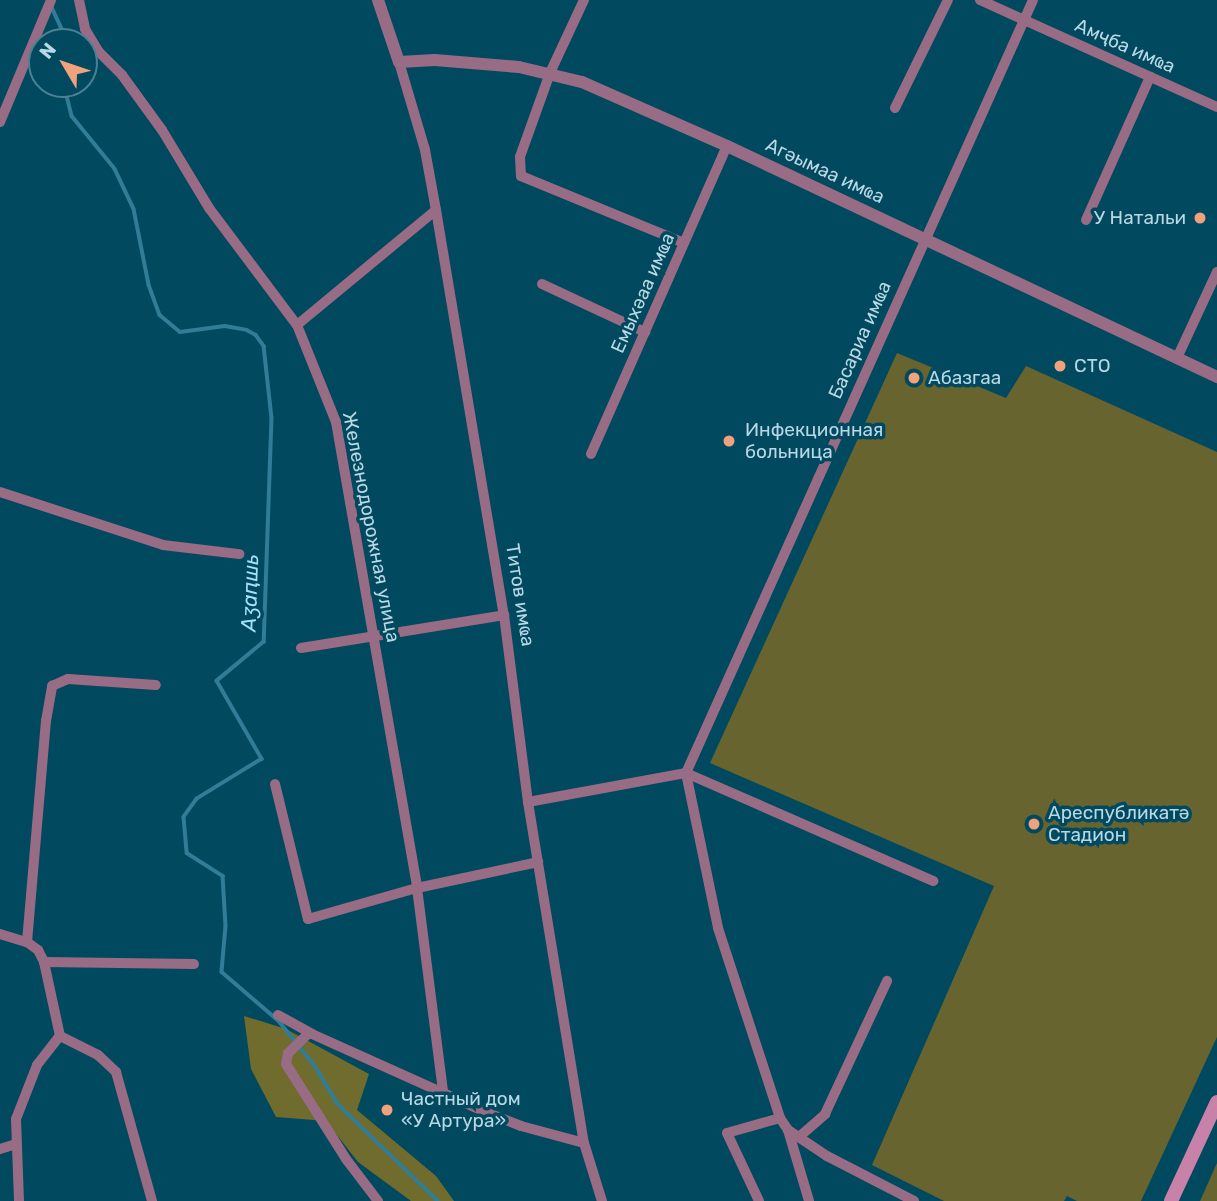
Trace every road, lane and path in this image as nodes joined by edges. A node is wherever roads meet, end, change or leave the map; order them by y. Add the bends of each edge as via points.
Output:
1 (51, 0) edge
2 (79, 0) edge
3 (378, 0) edge
4 (584, 0) edge
5 (948, 0) edge
6 (980, 0) edge
7 (1033, 0) edge
8 (1024, 20) junction
9 (399, 62) junction
10 (550, 73) junction
11 (1150, 77) junction
12 (1217, 107) edge
13 (895, 108) dead end
14 (1, 117) edge
15 (727, 146) junction
16 (436, 210) junction
17 (1086, 220) dead end
18 (925, 240) junction
19 (684, 243) junction
20 (1217, 272) edge
21 (542, 284) dead end
22 (297, 325) junction
23 (645, 332) junction
24 (1177, 358) junction
25 (1217, 377) edge
26 (591, 454) dead end
27 (0, 492) edge
28 (239, 554) dead end
29 (504, 615) junction
30 (375, 635) junction
31 (301, 648) dead end
32 (156, 685) dead end
33 (687, 773) junction
34 (275, 784) dead end
35 (528, 802) junction
36 (538, 862) junction
37 (933, 881) dead end
38 (417, 888) junction
39 (0, 934) edge
40 (27, 942) junction
41 (44, 962) junction
42 (194, 964) dead end
43 (887, 981) dead end
44 (278, 1016) dead end
45 (307, 1035) junction
46 (60, 1036) junction
47 (443, 1091) junction
48 (1217, 1102) edge
49 (780, 1118) junction
50 (788, 1130) junction
51 (799, 1137) junction
52 (584, 1143) junction
53 (16, 1144) junction
54 (0, 1149) edge
55 (19, 1201) edge
56 (152, 1201) edge
57 (378, 1201) edge
58 (602, 1201) edge
59 (759, 1201) edge
60 (810, 1201) edge
61 (914, 1201) edge
62 (1171, 1201) edge

1 - 14 street
2 - 22 street, Железнодорожная улица via 85,29 99,52 162,130 203,200
3 - 9 street, Титов имҩа
4 - 10 street
5 - 13 street
6 - 8 street, Амҷба имҩа
7 - 8 street, Басариа имҩа
8 - 11 street, Амҷба имҩа
8 - 18 street, Басариа имҩа
9 - 10 street, Агәымаа имҩа via 435,60
9 - 16 street, Титов имҩа via 425,150
10 - 15 street, Агәымаа имҩа via 582,82
10 - 19 street via 520,157 521,176
11 - 12 street, Амҷба имҩа
11 - 17 street
15 - 18 street, Агәымаа имҩа
15 - 19 street, Емыхәаа имҩа
16 - 22 street
16 - 29 street, Титов имҩа
18 - 24 street, Агәымаа имҩа
18 - 33 street, Басариа имҩа
19 - 23 street, Емыхәаа имҩа
20 - 24 street
21 - 23 street
22 - 30 street, Железнодорожная улица via 337,422
23 - 26 street, Емыхәаа имҩа
24 - 25 street, Агәымаа имҩа
27 - 28 street via 163,545
29 - 30 street
29 - 35 street, Титов имҩа
30 - 31 street
30 - 38 street, Железнодорожная улица
32 - 40 street via 68,679 52,686
33 - 35 street
33 - 37 street
33 - 49 street via 718,928
34 - 38 street via 308,919
35 - 36 street, Титов имҩа
36 - 38 street
36 - 52 street, Титов имҩа
38 - 47 street, Железнодорожная улица
39 - 40 street
40 - 41 street
41 - 42 street
41 - 46 street
43 - 51 street via 825,1114
44 - 45 street
45 - 47 street
45 - 57 street via 286,1064
46 - 53 street via 37,1065 23,1094
46 - 56 street via 98,1055 116,1072
47 - 52 street via 522,1126
48 - 62 main road
49 - 50 street
49 - 59 street via 727,1133
50 - 51 street
50 - 60 street
51 - 61 street
52 - 58 street, Титов имҩа
53 - 54 street
53 - 55 street

